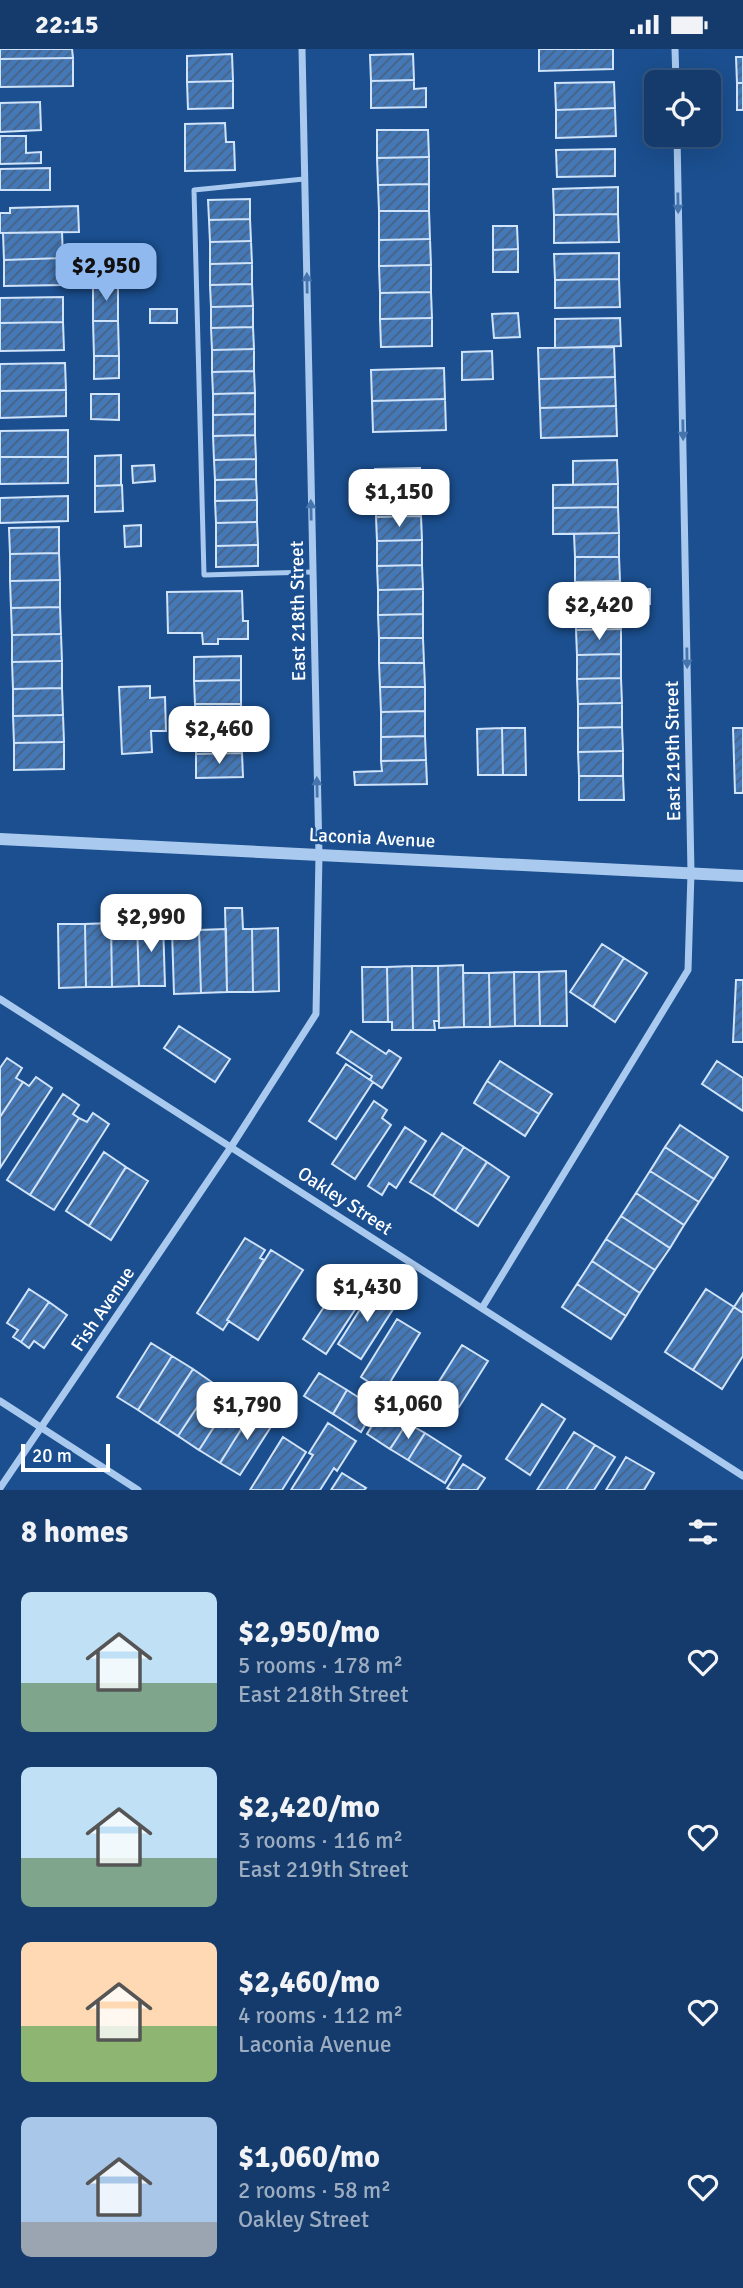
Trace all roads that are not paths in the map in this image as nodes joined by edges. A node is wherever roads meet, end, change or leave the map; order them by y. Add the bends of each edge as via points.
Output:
1 (302, 49) edge
2 (675, 49) edge
3 (676, 70) edge
4 (677, 147) edge
5 (304, 179) junction
6 (313, 572) junction
7 (0, 839) edge
8 (319, 855) junction
9 (691, 873) junction
10 (743, 877) edge
11 (0, 999) edge
12 (231, 1147) junction
13 (482, 1308) junction
14 (0, 1401) edge
15 (42, 1428) junction
16 (743, 1476) edge
17 (0, 1488) edge
18 (138, 1490) edge

1 - 5 street, East 218th Street
2 - 3 street
4 -> 9 street, East 219th Street
6 -> 5 street, East 218th Street
5 - 6 lane via 194,190 204,575
8 -> 6 street, East 218th Street
7 - 8 street, Laconia Avenue
8 - 9 street, Laconia Avenue
8 - 12 street, East 218th Street via 316,1014
9 - 10 street, Laconia Avenue
9 - 13 street, East 219th Street via 688,970
11 - 12 street, Oakley Street
12 - 13 street, Oakley Street
12 - 15 street, Fish Avenue
13 - 16 street, Oakley Street
14 - 15 street
15 - 17 street, Fish Avenue
15 - 18 street

